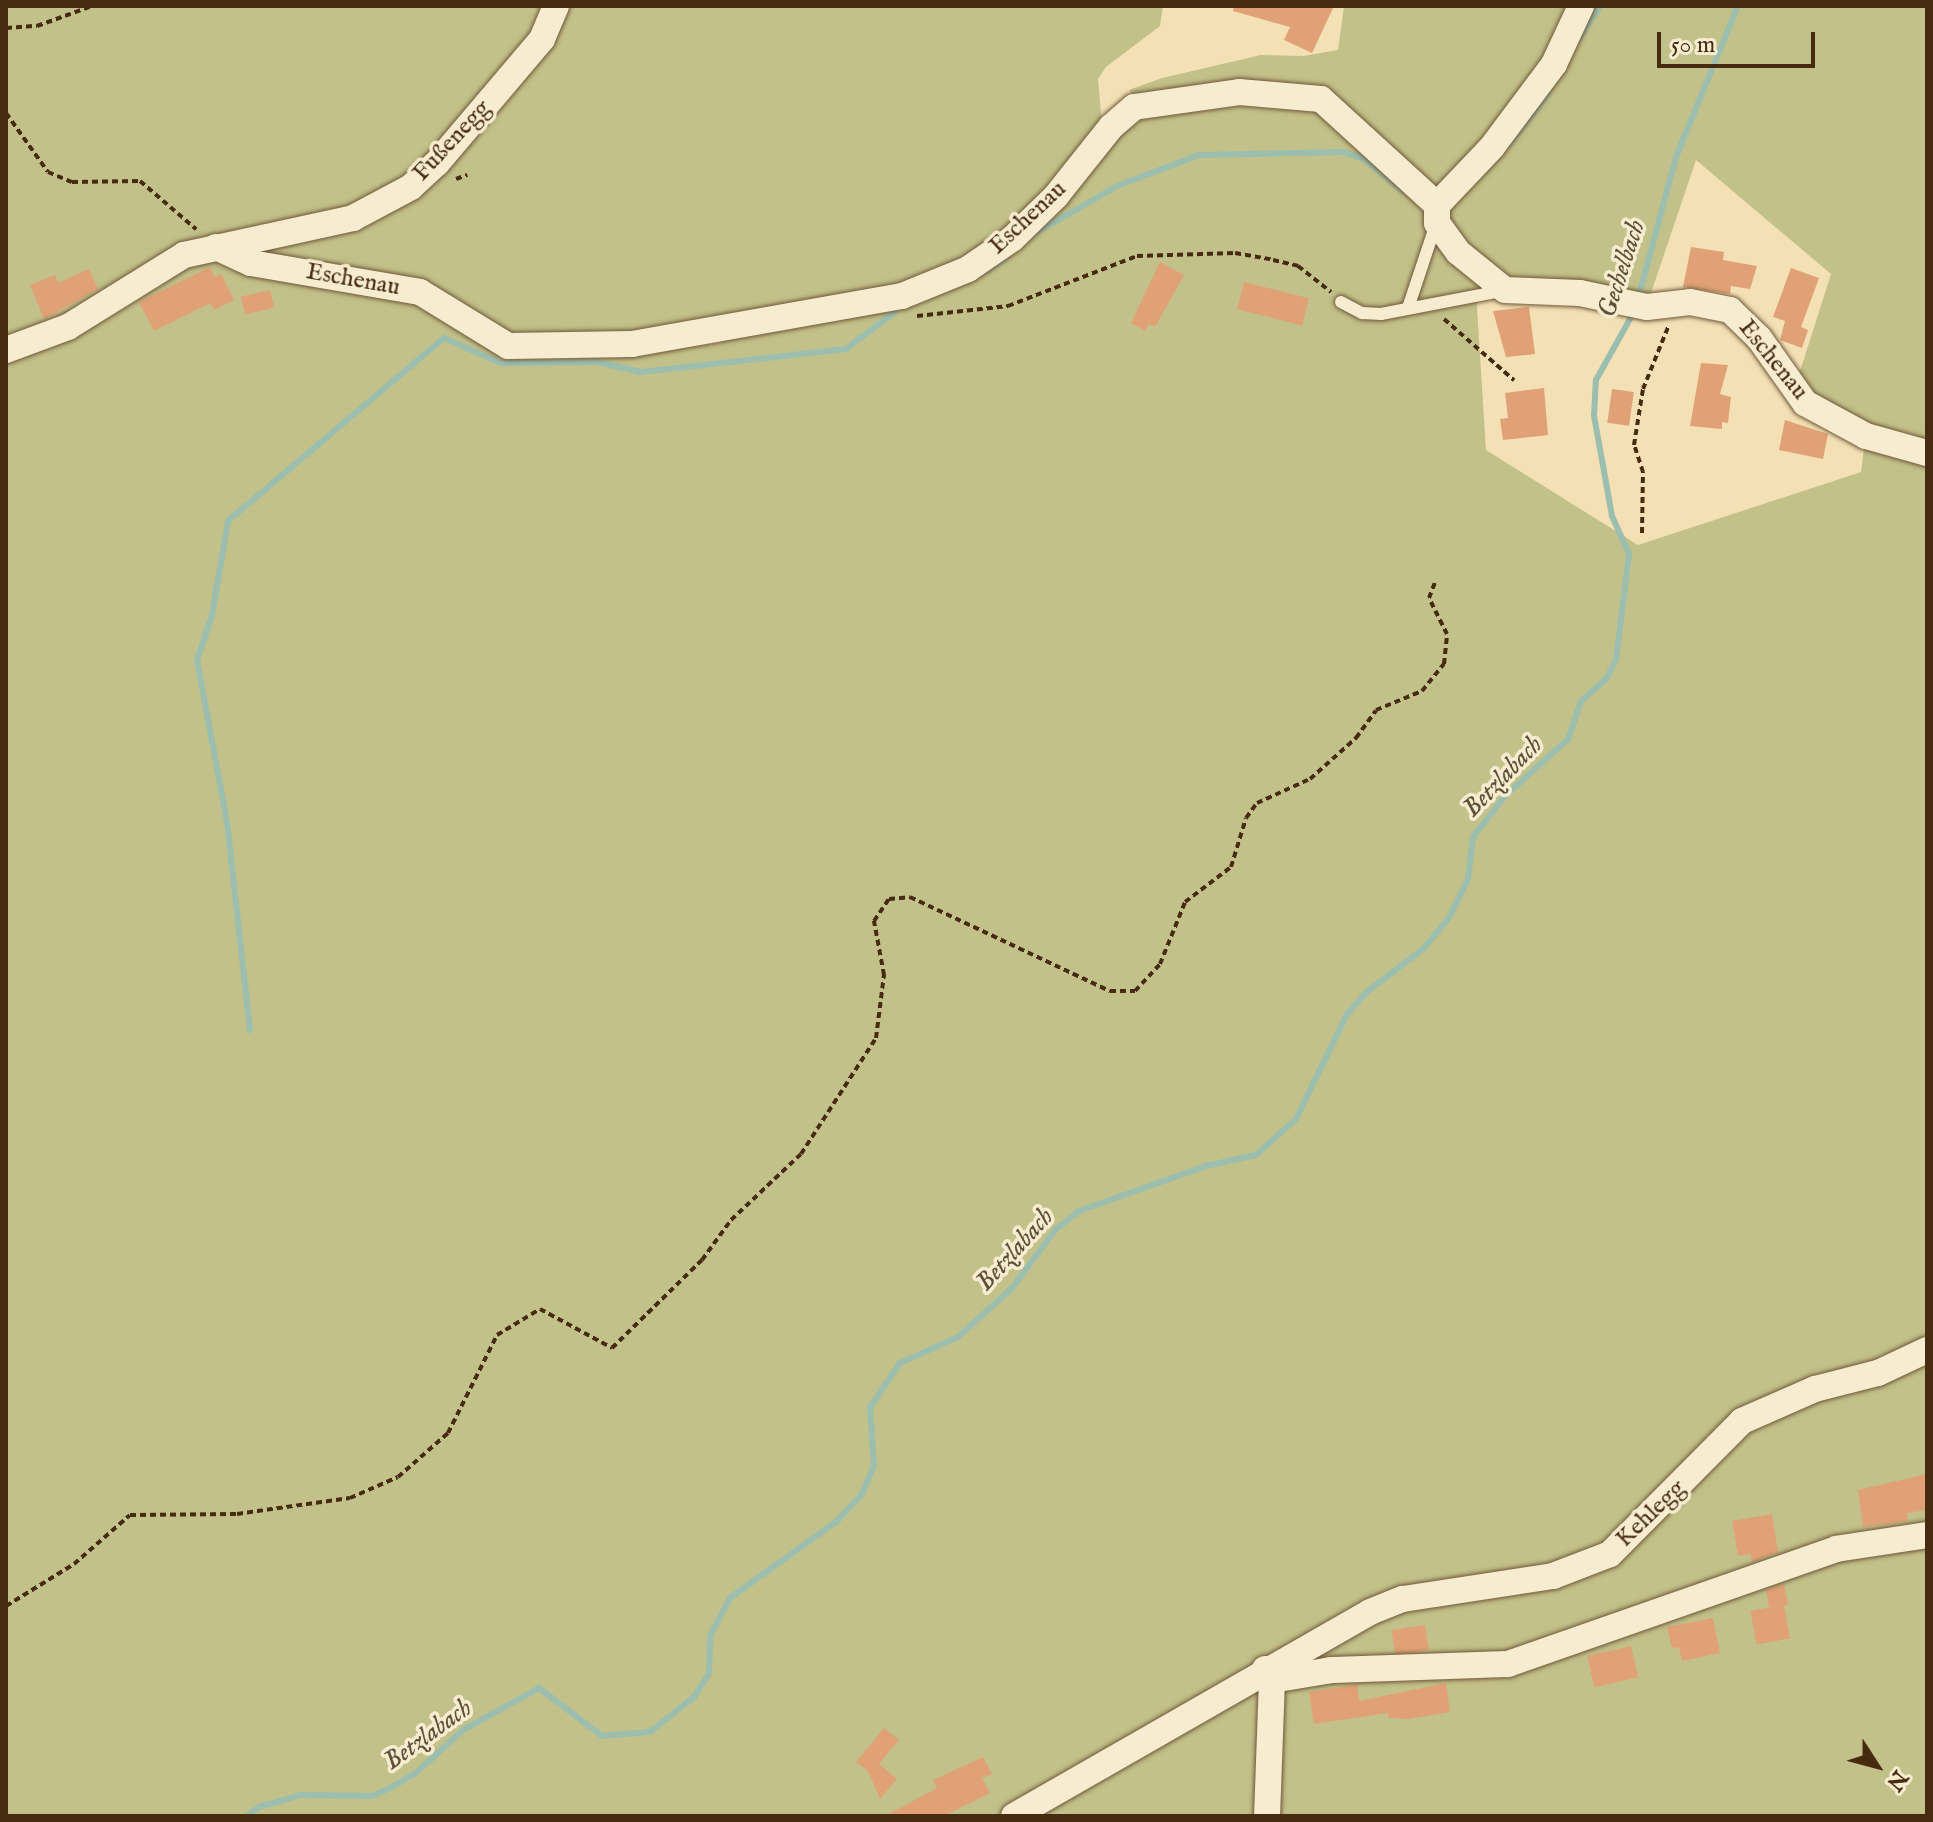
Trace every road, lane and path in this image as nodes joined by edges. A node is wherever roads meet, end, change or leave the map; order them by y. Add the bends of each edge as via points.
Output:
1 (92, 6) edge
2 (556, 6) edge
3 (1581, 6) edge
4 (6, 28) edge
5 (6, 113) edge
6 (1437, 214) junction
7 (216, 247) junction
8 (1505, 290) junction
9 (1341, 302) joint
10 (1432, 303) junction
11 (1408, 308) junction
12 (914, 315) dead end
13 (1665, 340) dead end
14 (6, 350) edge
15 (1514, 380) dead end
16 (1927, 453) edge
17 (1642, 533) dead end
18 (1436, 580) dead end
19 (1927, 1350) edge
20 (1927, 1535) edge
21 (6, 1606) edge
22 (1268, 1675) junction
23 (1014, 1816) edge
24 (1267, 1816) edge

1 - 4 path via 37,26
2 - 7 street, Fußenegg via 542,39 411,187 353,218
3 - 6 street via 1548,73
5 - 7 path via 48,172 72,182 140,181
6 - 7 street, Eschenau via 1321,99 1287,92 1239,92 1134,107 1012,239 968,269 902,296 632,344 508,346 420,292 251,263
6 - 8 street, Eschenau via 1458,252
6 - 11 lane
7 - 14 street via 184,255 68,327
8 - 10 lane
8 - 16 street, Eschenau via 1580,293 1636,304 1690,302 1730,310 1759,338 1805,403 1866,436
9 - 11 lane via 1362,313
9 - 12 path via 1298,266 1235,253 1137,256 1008,306
10 - 11 lane
10 - 15 path
13 - 17 path via 1643,389 1634,445 1643,472
18 - 21 path via 1429,598 1447,634 1444,664 1422,691 1376,710 1356,738 1310,779 1257,803 1246,818 1231,867 1185,902 1160,964 1135,991 1110,991 910,897 889,899 874,921 884,975 876,1038 801,1154 731,1220 702,1260 612,1348 540,1309 497,1335 448,1433 398,1477 350,1498 237,1514 130,1515 74,1564
19 - 22 street, Kehlegg via 1742,1421 1610,1554 1553,1576 1403,1599
20 - 22 street, Kehlegg via 1836,1549 1508,1664
22 - 23 street, Kehlegg
22 - 24 street

